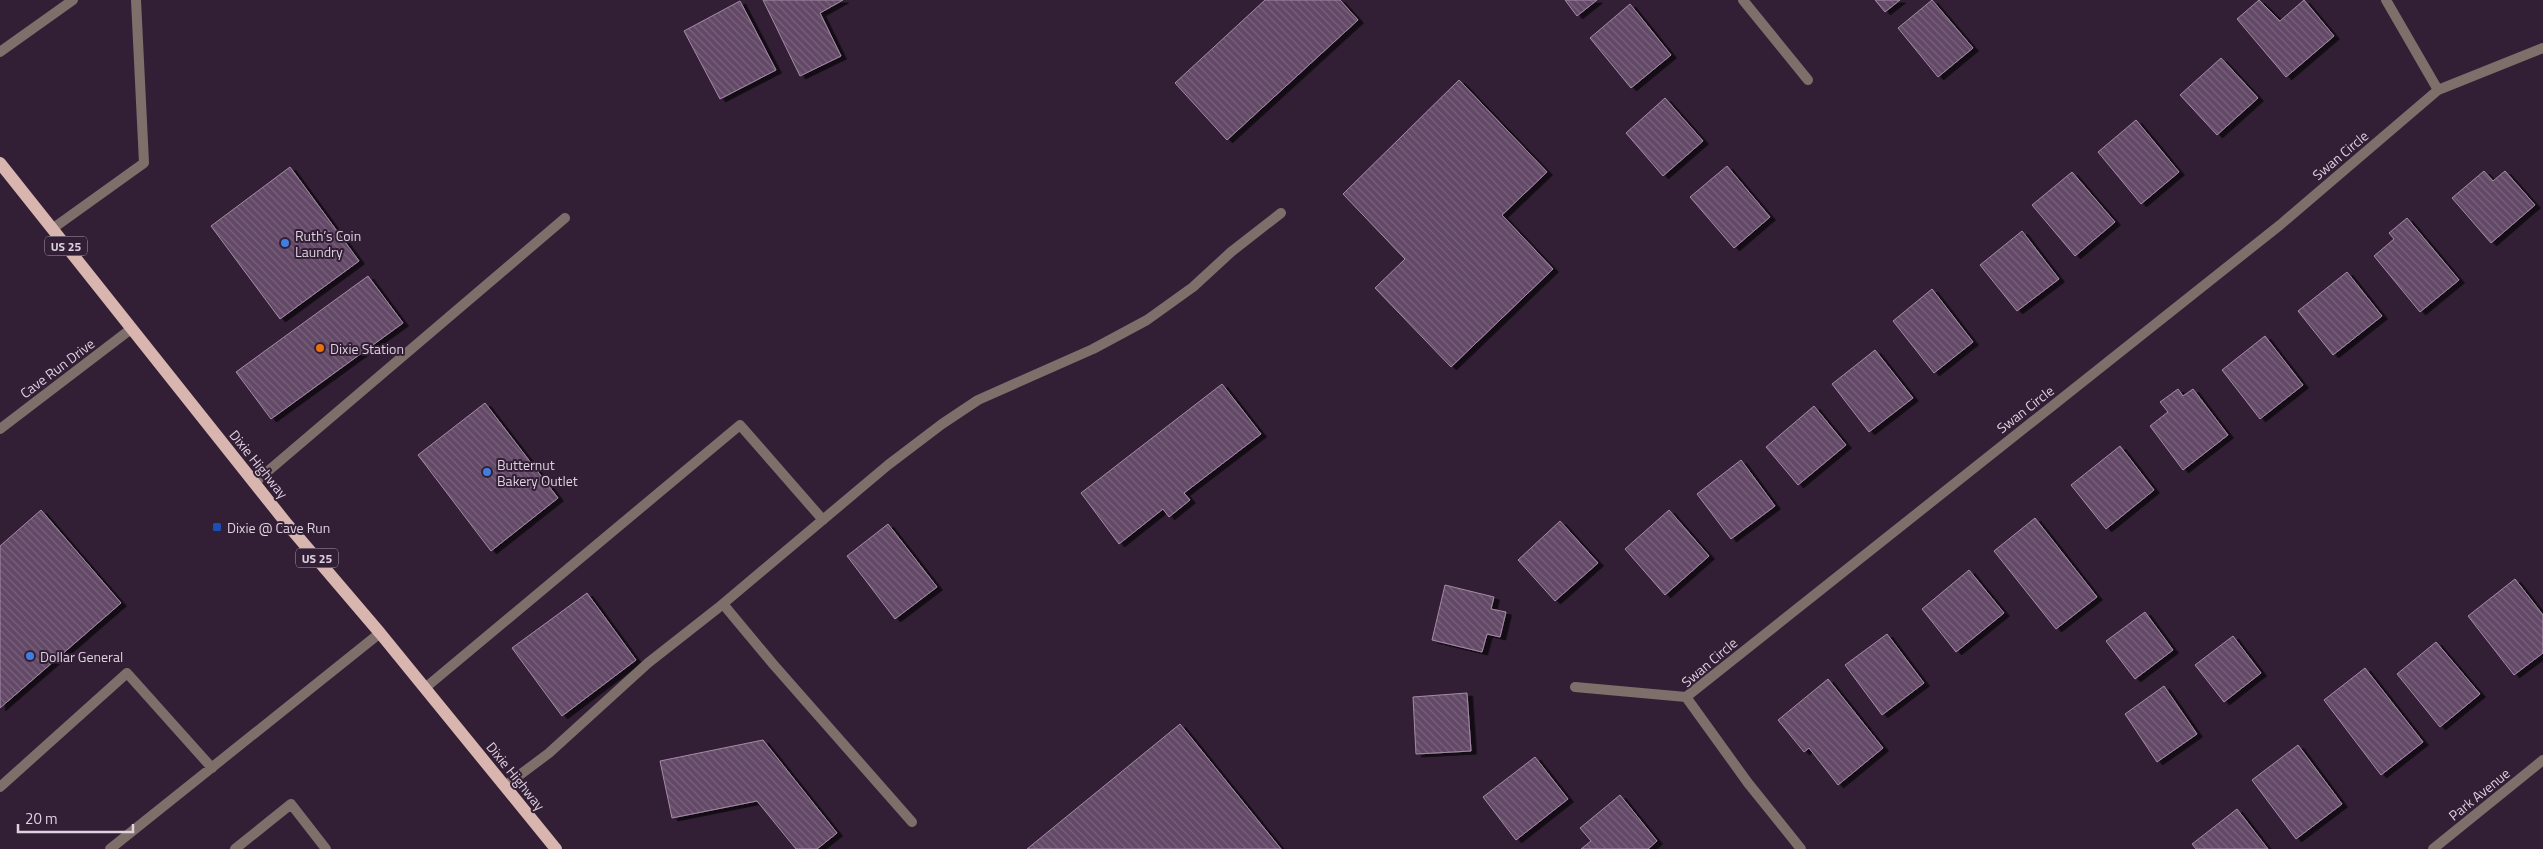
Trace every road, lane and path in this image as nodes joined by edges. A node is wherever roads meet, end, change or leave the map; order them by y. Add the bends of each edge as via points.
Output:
1 (73, 0) edge
2 (136, 0) edge
3 (1743, 0) edge
4 (2386, 0) edge
5 (2543, 48) edge
6 (0, 52) edge
7 (1808, 80) dead end
8 (2438, 90) junction
9 (0, 163) edge
10 (1281, 213) dead end
11 (565, 218) dead end
12 (52, 229) junction
13 (131, 329) junction
14 (0, 429) edge
15 (254, 483) junction
16 (823, 520) junction
17 (724, 604) junction
18 (380, 633) junction
19 (1575, 687) dead end
20 (425, 688) junction
21 (1686, 697) junction
22 (2543, 760) edge
23 (212, 768) junction
24 (506, 786) junction
25 (0, 787) edge
26 (912, 822) dead end
27 (110, 849) edge
28 (235, 849) edge
29 (326, 849) edge
30 (556, 849) edge
31 (1801, 849) edge
32 (2433, 849) edge

1 - 6 street
2 - 12 street via 144,163
3 - 7 street
4 - 8 street
5 - 8 street, Swan Circle
8 - 21 street, Swan Circle via 2280,225
9 - 12 main road, Dixie Highway / US 25
10 - 16 street via 1193,287 1147,320 1093,349 978,400 888,465
11 - 15 street
12 - 13 main road, Dixie Highway / US 25
13 - 14 street, Cave Run Drive
13 - 15 main road, Dixie Highway / US 25
15 - 18 main road, Dixie Highway / US 25
16 - 17 street
16 - 20 street via 740,425
17 - 24 street via 648,663 549,753
17 - 26 street
18 - 20 main road, Dixie Highway / US 25
18 - 23 street
19 - 21 street
20 - 24 main road, Dixie Highway / US 25
21 - 31 street, Swan Circle
22 - 32 street, Park Avenue
23 - 25 street via 127,673
23 - 27 street
24 - 30 main road, Dixie Highway / US 25
28 - 29 street via 291,804

